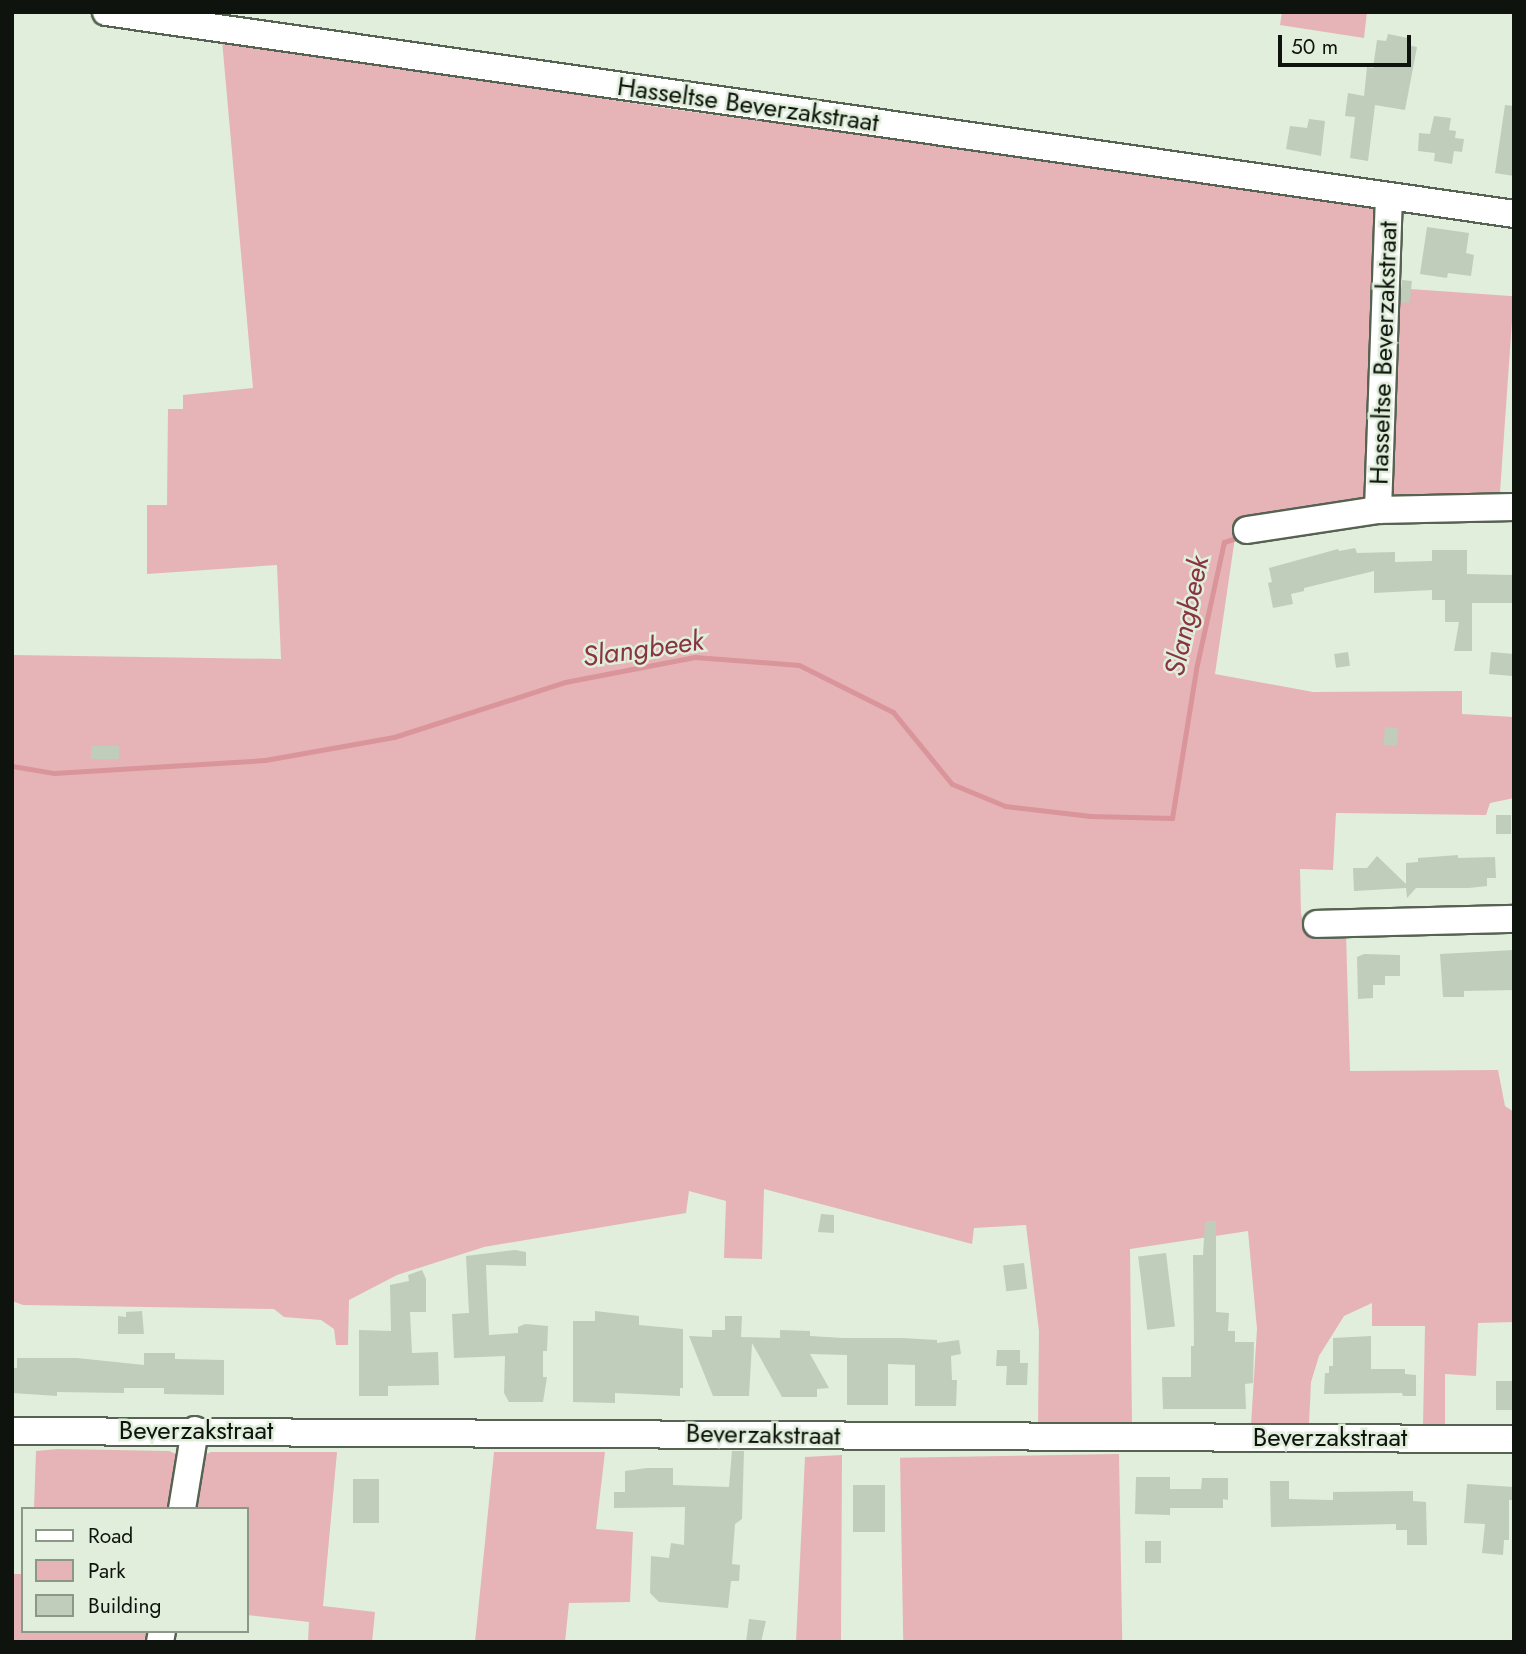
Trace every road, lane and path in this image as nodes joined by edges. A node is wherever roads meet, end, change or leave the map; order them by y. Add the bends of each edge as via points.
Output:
1 (106, 12) edge
2 (1389, 197) junction
3 (1514, 214) edge
4 (1514, 507) edge
5 (1378, 510) junction
6 (1248, 530) dead end
7 (1514, 919) edge
8 (1317, 924) dead end
9 (195, 1430) junction
10 (12, 1431) edge
11 (1514, 1439) edge
12 (182, 1507) edge

1 - 2 street, Hasseltse Beverzakstraat
2 - 3 street, Hasseltse Beverzakstraat
2 - 5 street, Hasseltse Beverzakstraat
4 - 5 street, Hasseltse Beverzakstraat
5 - 6 street, Hasseltse Beverzakstraat
7 - 8 street
9 - 10 street, Beverzakstraat
9 - 11 street, Beverzakstraat
9 - 12 street

